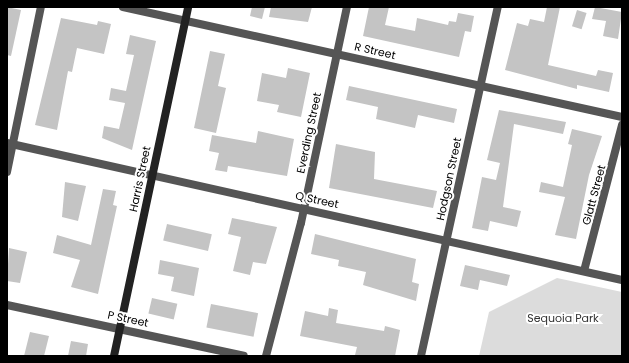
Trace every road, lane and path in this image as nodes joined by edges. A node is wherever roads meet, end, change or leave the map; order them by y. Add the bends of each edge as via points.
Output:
1 (41, 7) edge
2 (123, 7) edge
3 (188, 7) edge
4 (348, 7) edge
5 (498, 7) edge
6 (185, 21) junction
7 (337, 53) junction
8 (479, 86) junction
9 (622, 117) edge
10 (622, 125) edge
11 (10, 144) edge
12 (7, 172) edge
13 (152, 176) junction
14 (304, 208) junction
15 (447, 239) junction
16 (584, 271) junction
17 (622, 280) edge
18 (7, 305) edge
19 (119, 329) junction
20 (114, 356) edge
21 (244, 356) edge
22 (266, 356) edge
23 (421, 356) edge

1 - 11 street
2 - 6 street, R Street
3 - 6 main road, Harris Street
4 - 7 street, Everding Street
5 - 8 street, Hodgson Street
6 - 7 street, R Street
6 - 13 main road, Harris Street
7 - 8 street, R Street
7 - 14 street, Everding Street
8 - 9 street, R Street
8 - 15 street, Hodgson Street
10 - 16 street, Glatt Street
11 - 12 street
11 - 13 street, Q Street
13 - 14 street, Q Street
13 - 19 main road, Harris Street
14 - 15 street, Q Street
14 - 22 street, Everding Street
15 - 16 street, Q Street
15 - 23 street, Hodgson Street
16 - 17 street, Q Street
18 - 19 street, P Street
19 - 20 main road, Harris Street
19 - 21 street, P Street

